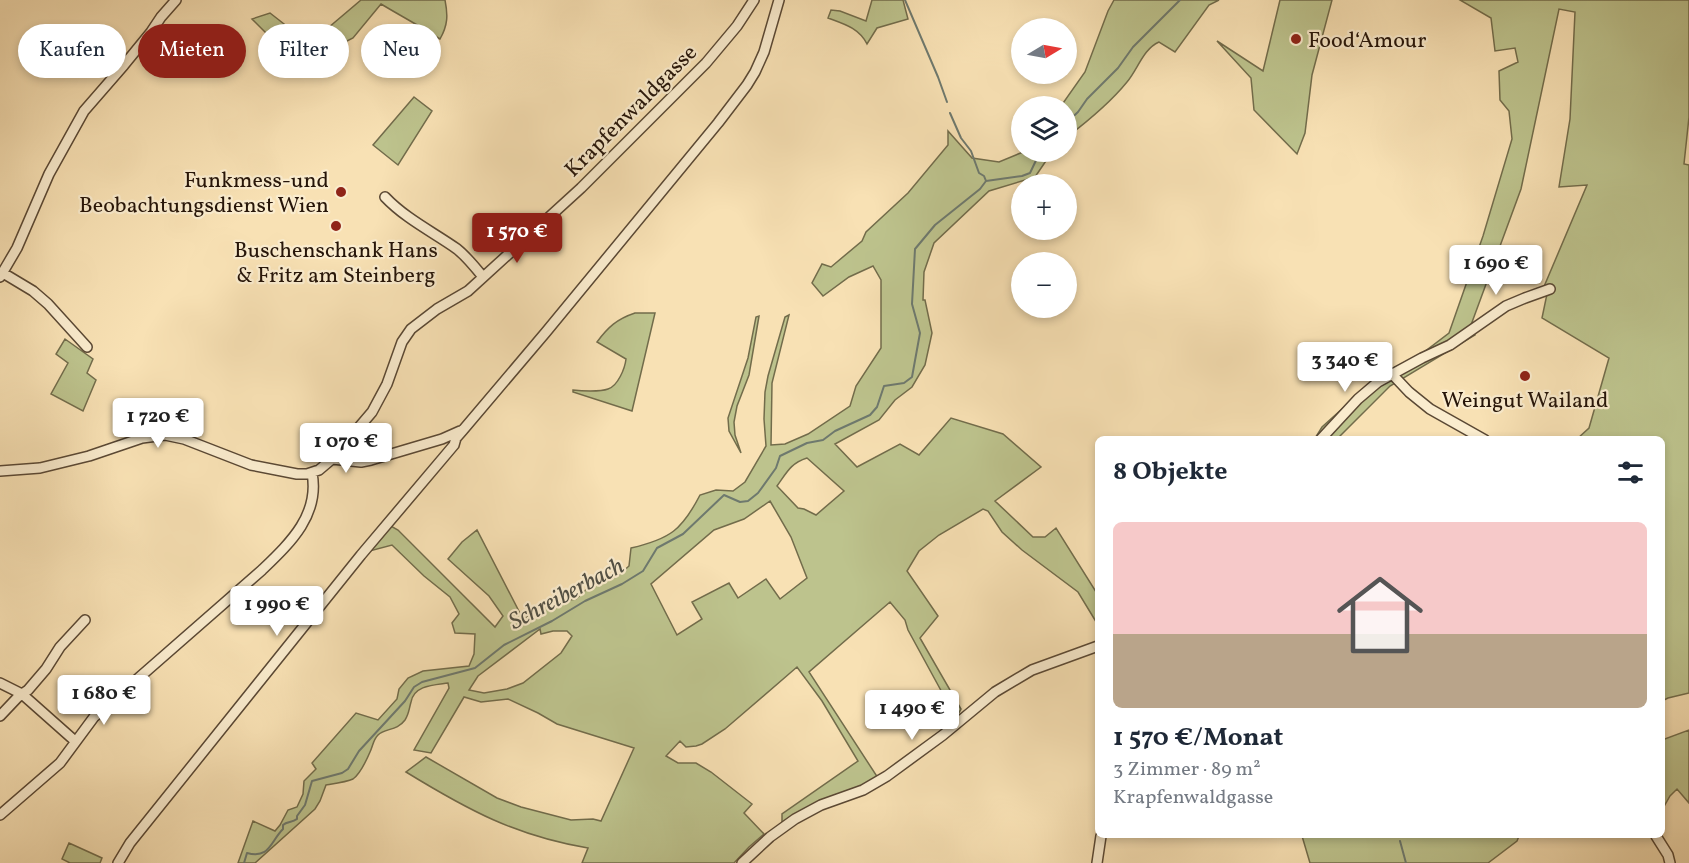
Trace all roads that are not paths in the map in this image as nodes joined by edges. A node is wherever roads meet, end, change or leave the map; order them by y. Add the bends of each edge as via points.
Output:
1 (176, 0) edge
2 (754, 0) edge
3 (779, 0) edge
4 (385, 198) dead end
5 (1, 275) edge
6 (483, 277) junction
7 (1550, 289) dead end
8 (87, 347) dead end
9 (1392, 374) junction
10 (462, 430) junction
11 (1324, 436) edge
12 (1478, 436) edge
13 (332, 459) junction
14 (0, 471) edge
15 (312, 473) junction
16 (85, 620) dead end
17 (1095, 647) edge
18 (0, 683) edge
19 (22, 694) junction
20 (0, 716) edge
21 (75, 741) junction
22 (0, 815) edge
23 (1101, 838) edge
24 (1657, 838) edge
25 (118, 863) edge
26 (742, 863) edge
27 (1097, 863) edge
28 (1670, 863) edge

1 - 5 street via 84,111
2 - 6 street, Krapfenwaldgasse via 706,63 581,188
3 - 10 street via 761,61 747,85
4 - 6 street via 459,250
5 - 8 street via 48,303
6 - 13 street, Krapfenwaldgasse via 462,296 411,329 372,412
7 - 9 street via 1497,311 1450,345
9 - 11 street via 1362,395
9 - 12 street via 1430,409
10 - 13 street via 371,460
10 - 25 street via 454,445 360,555
13 - 15 street, Krapfenwaldgasse
14 - 15 street via 40,468 165,435 251,465 292,474
15 - 21 street via 315,488 309,513 282,550 110,702
16 - 19 street
17 - 26 street via 1032,670 995,692 887,776 795,819
18 - 19 street
19 - 20 street
19 - 21 street
21 - 22 street via 60,763
23 - 27 street
24 - 28 street

